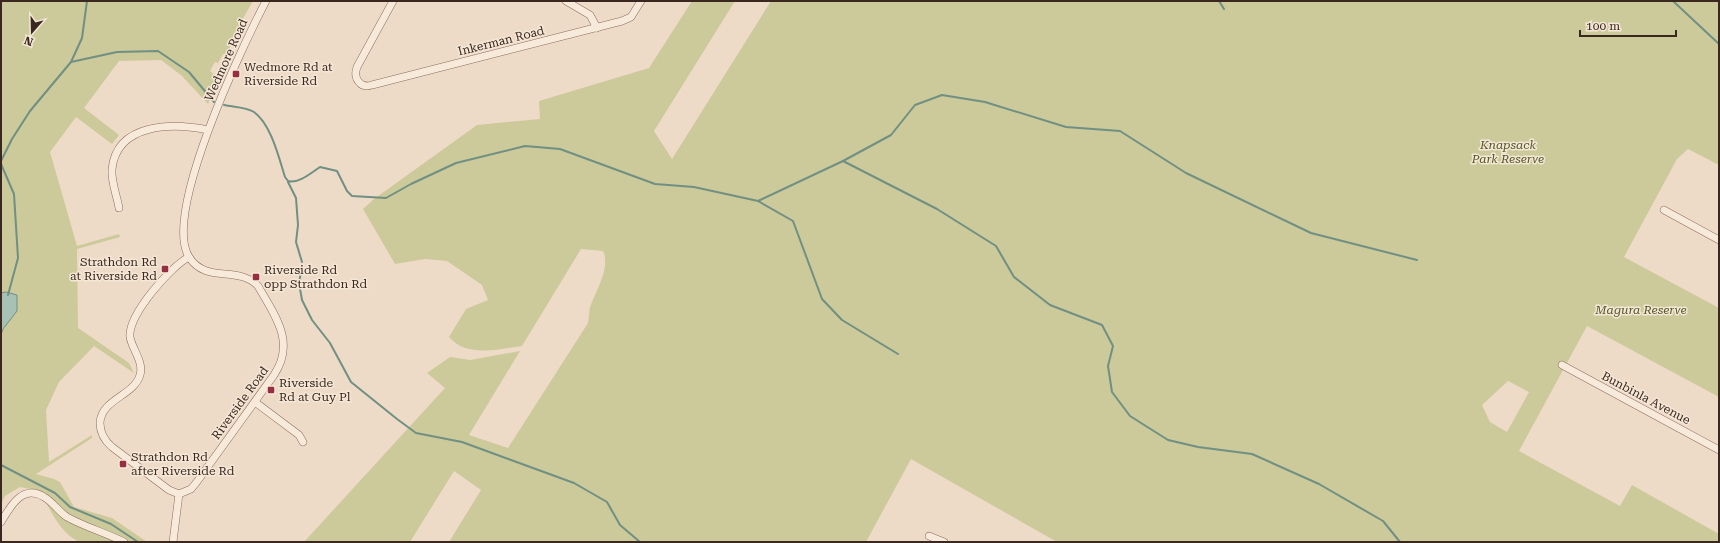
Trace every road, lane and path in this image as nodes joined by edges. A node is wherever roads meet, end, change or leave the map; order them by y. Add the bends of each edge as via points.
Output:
1 (266, 1) edge
2 (393, 1) edge
3 (566, 1) edge
4 (641, 1) edge
5 (597, 28) junction
6 (208, 130) junction
7 (119, 208) dead end
8 (1664, 210) dead end
9 (1719, 240) edge
10 (189, 257) junction
11 (1562, 365) dead end
12 (255, 402) junction
13 (303, 442) dead end
14 (1719, 450) edge
15 (179, 494) junction
16 (1, 522) edge
17 (929, 536) dead end
18 (124, 542) edge
19 (173, 542) edge
20 (944, 542) edge

1 - 6 street, Wedmore Road
2 - 5 street, Inkerman Road via 357,67 355,75 358,82 365,86
3 - 5 street via 592,17
4 - 5 street, Inkerman Road via 628,19
6 - 7 street via 196,127 154,127 140,131 128,139 118,152 113,166 113,181
6 - 10 street via 188,196 183,237
8 - 9 street
10 - 12 street, Riverside Road via 197,266 212,274 242,275 254,282 280,326 284,340 282,360
10 - 15 street via 181,261 154,289 143,305 130,333 140,375 126,392 106,408 100,421 102,435 112,447 169,490
11 - 14 street, Bunbinla Avenue
12 - 13 street via 299,435
12 - 15 street, Riverside Road via 194,486
15 - 19 street
16 - 18 street via 13,502 24,494 32,493 44,497 67,516
17 - 20 street

